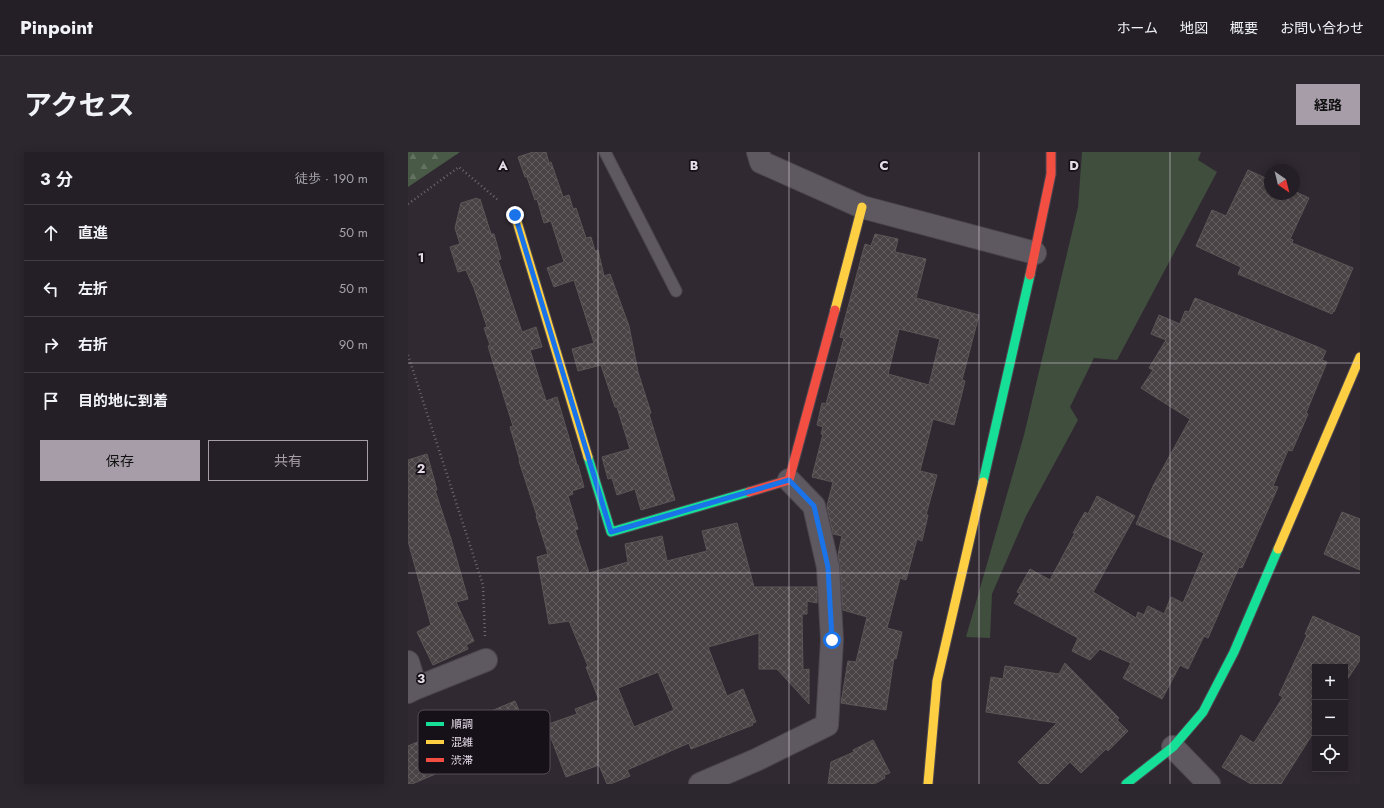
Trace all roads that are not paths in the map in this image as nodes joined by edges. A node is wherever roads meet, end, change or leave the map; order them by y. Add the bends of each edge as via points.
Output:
1 (605, 152) edge
2 (758, 152) edge
3 (1051, 152) edge
4 (862, 207) junction
5 (515, 215) road end
6 (1035, 254) junction
7 (676, 291) dead end
8 (1360, 357) edge
9 (789, 480) junction
10 (486, 660) road end
11 (408, 662) edge
12 (412, 690) edge
13 (1173, 747) junction
14 (700, 784) edge
15 (928, 784) edge
16 (1126, 784) edge
17 (1209, 784) edge

1 - 7 lane
2 - 4 street via 761,162
3 - 6 street via 1051,174
4 - 6 street
4 - 9 street
5 - 9 street via 611,532
6 - 15 street via 937,681
8 - 13 street via 1234,652 1203,712
9 - 14 street via 814,506 828,567 832,640 827,725
10 - 12 street
11 - 12 street
13 - 16 street
13 - 17 street

